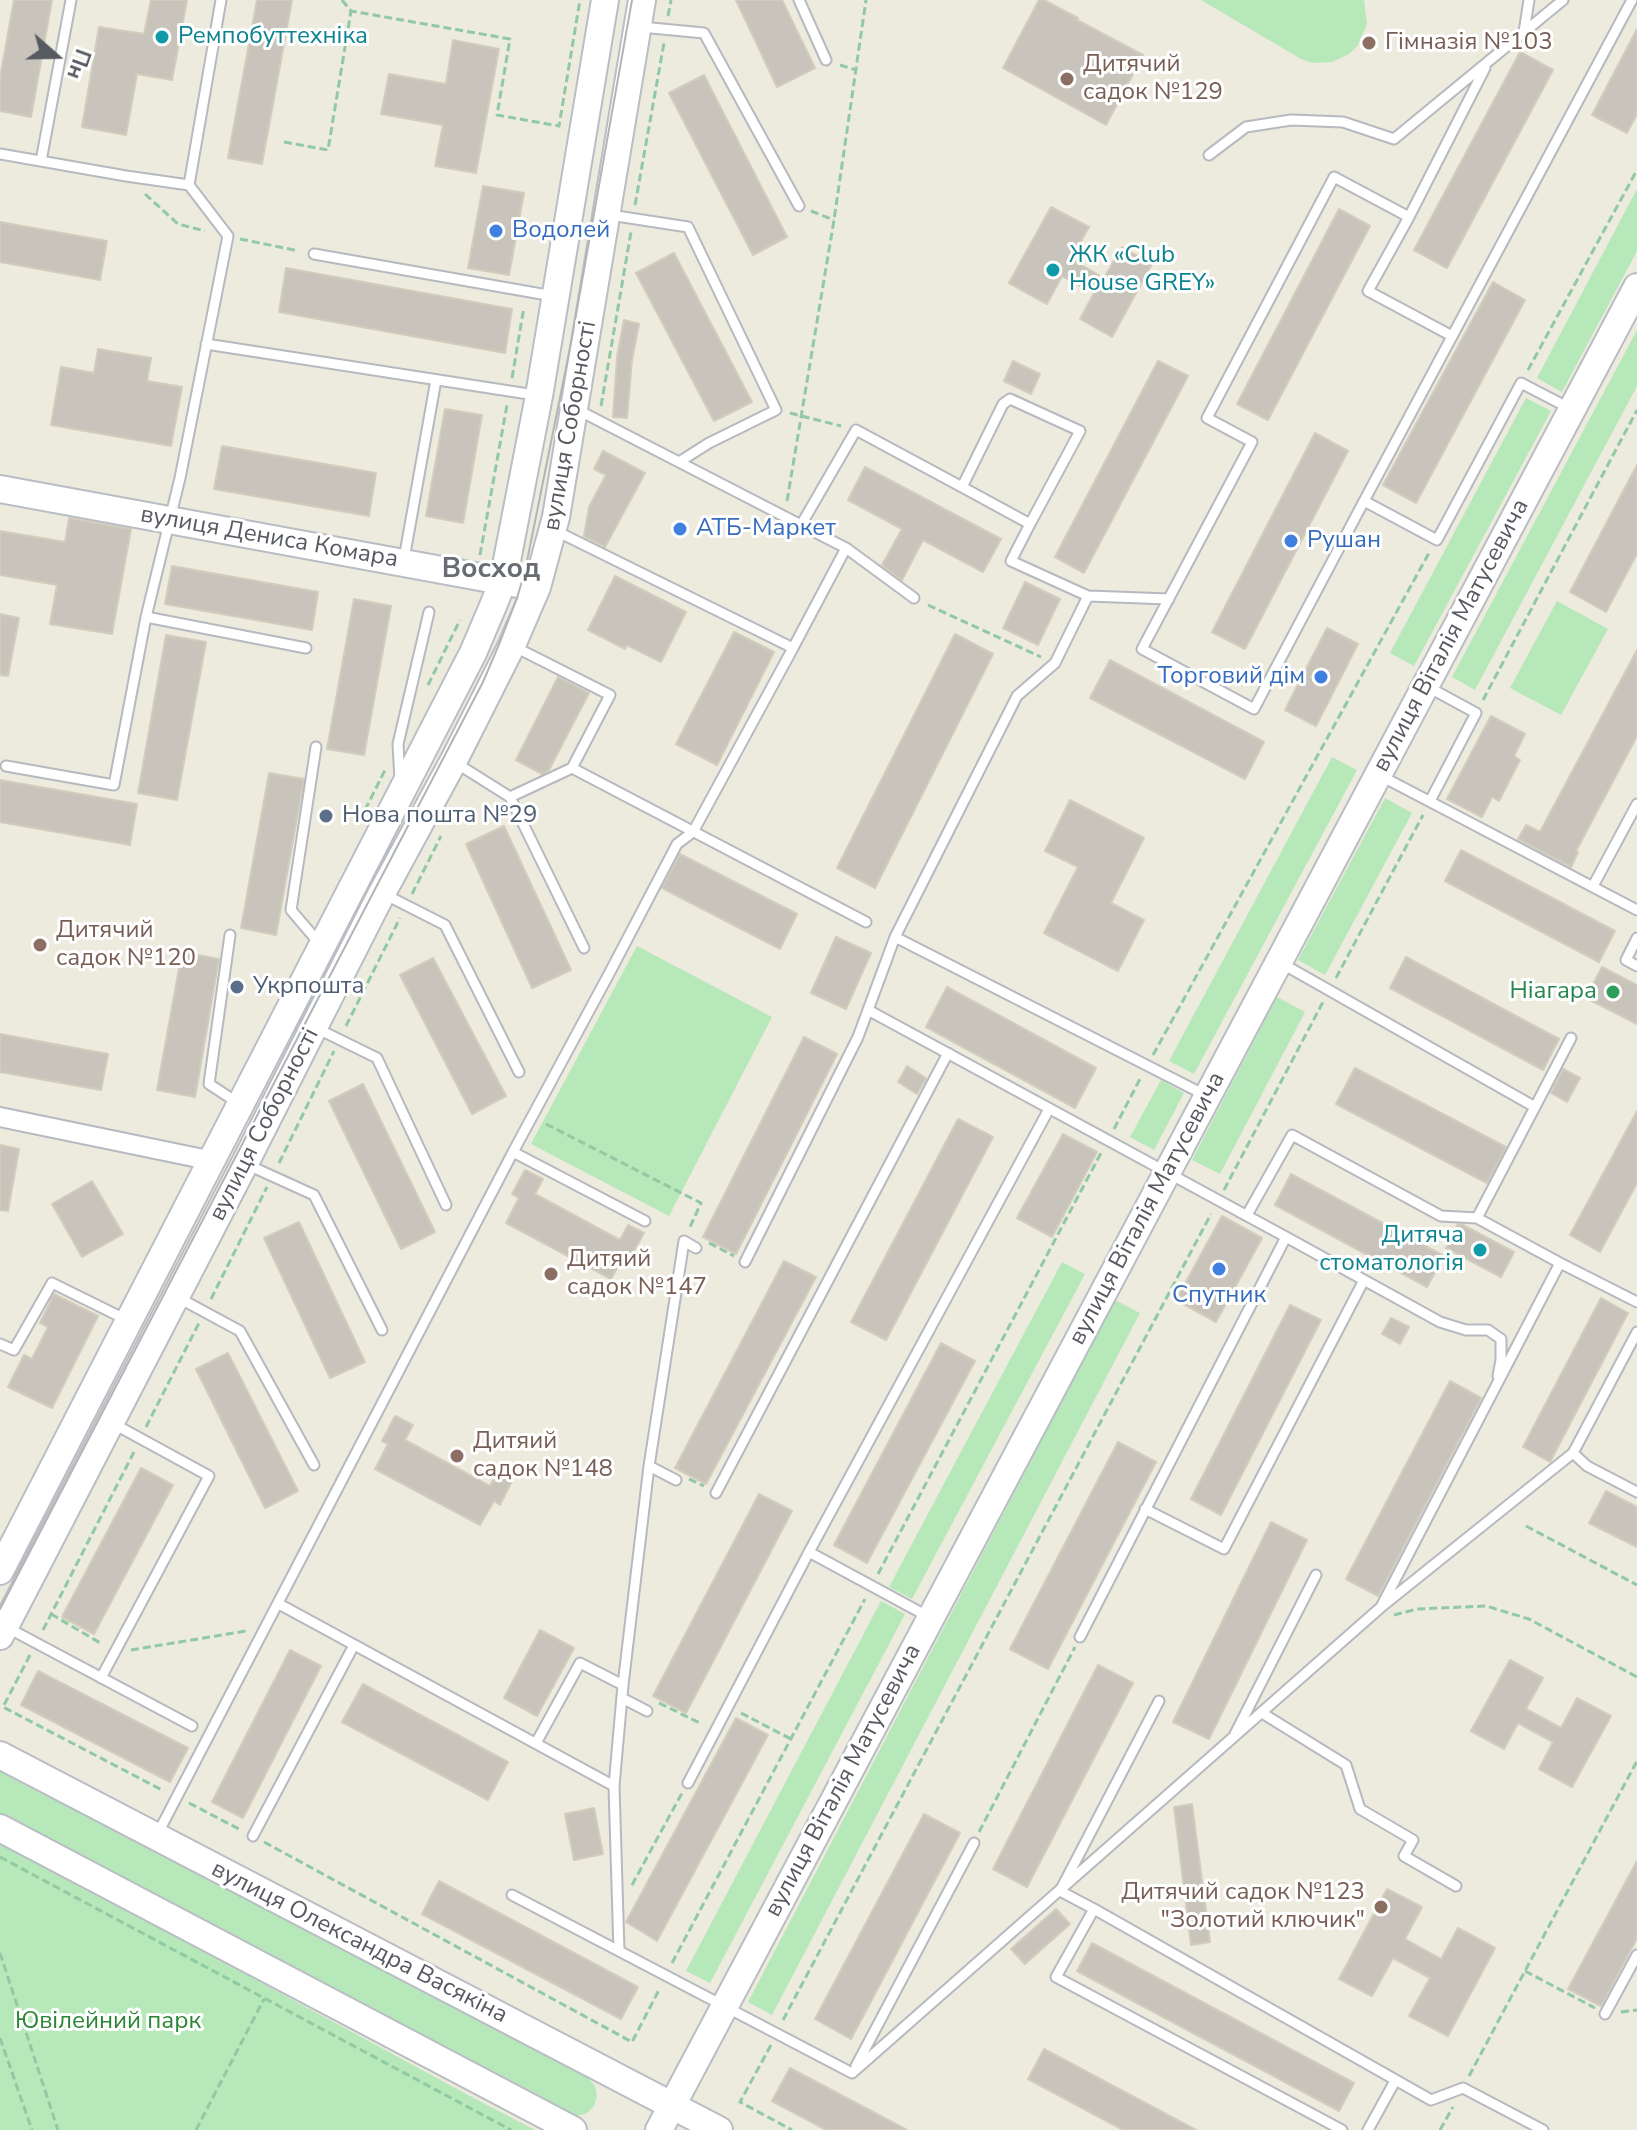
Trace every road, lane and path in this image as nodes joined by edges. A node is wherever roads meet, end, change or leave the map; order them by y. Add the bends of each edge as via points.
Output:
1 (71, 0) edge
2 (221, 0) edge
3 (342, 0) edge
4 (580, 0) edge
5 (605, 0) edge
6 (642, 0) edge
7 (799, 0) edge
8 (866, 0) edge
9 (1529, 0) edge
10 (1563, 0) edge
11 (1632, 0) edge
12 (351, 11) junction
13 (637, 26) junction
14 (1524, 32) junction
15 (826, 60) dead end
16 (1488, 61) junction
17 (284, 142) dead end
18 (0, 154) edge
19 (1209, 155) dead end
20 (41, 161) junction
21 (1637, 170) edge
22 (189, 185) junction
23 (799, 206) joint
24 (607, 214) junction
25 (1409, 217) junction
26 (834, 220) junction
27 (314, 254) dead end
28 (1637, 287) edge
29 (526, 291) junction
30 (556, 297) junction
31 (1452, 336) junction
32 (206, 344) junction
33 (436, 380) junction
34 (1521, 383) junction
35 (510, 392) junction
36 (539, 396) junction
37 (574, 408) junction
38 (776, 410) junction
39 (1572, 410) junction
40 (1637, 410) edge
41 (801, 415) junction
42 (856, 430) junction
43 (679, 462) junction
44 (962, 487) junction
45 (0, 489) edge
46 (1364, 501) junction
47 (784, 516) junction
48 (169, 520) junction
49 (1030, 524) junction
50 (801, 525) junction
51 (553, 530) junction
52 (1437, 540) junction
53 (846, 548) junction
54 (404, 562) junction
55 (476, 575) junction
56 (503, 581) junction
57 (537, 587) junction
58 (1088, 596) junction
59 (914, 598) joint
60 (1169, 599) junction
61 (429, 612) dead end
62 (146, 617) junction
63 (512, 645) junction
64 (306, 648) dead end
65 (793, 648) junction
66 (1055, 663) junction
67 (1425, 686) junction
68 (1476, 713) junction
69 (316, 747) dead end
70 (453, 762) junction
71 (6, 766) dead end
72 (572, 768) junction
73 (1378, 774) junction
74 (401, 794) junction
75 (510, 797) junction
76 (1430, 801) junction
77 (1637, 804) edge
78 (693, 832) junction
79 (1593, 886) junction
80 (382, 893) junction
81 (1637, 910) edge
82 (866, 922) dead end
83 (230, 935) dead end
84 (895, 937) junction
85 (1637, 938) edge
86 (321, 946) junction
87 (584, 948) dead end
88 (1279, 962) junction
89 (1637, 966) edge
90 (1329, 990) junction
91 (868, 1010) junction
92 (315, 1027) junction
93 (1571, 1038) dead end
94 (948, 1053) junction
95 (1147, 1065) junction
96 (519, 1072) dead end
97 (1208, 1096) junction
98 (242, 1106) junction
99 (1535, 1107) junction
100 (1049, 1109) junction
101 (0, 1117) edge
102 (532, 1117) junction
103 (1108, 1140) junction
104 (513, 1152) junction
105 (213, 1161) junction
106 (245, 1163) junction
107 (1167, 1172) junction
108 (1218, 1200) junction
109 (446, 1205) dead end
110 (1247, 1215) junction
111 (1477, 1218) junction
112 (645, 1221) dead end
113 (686, 1236) junction
114 (1286, 1237) junction
115 (696, 1248) dead end
116 (745, 1262) joint
117 (1560, 1263) junction
118 (1364, 1280) junction
119 (176, 1297) junction
120 (1637, 1302) edge
121 (130, 1322) junction
122 (382, 1330) dead end
123 (1637, 1332) edge
124 (0, 1344) edge
125 (1496, 1387) junction
126 (110, 1422) junction
127 (1573, 1453) junction
128 (314, 1465) dead end
129 (649, 1466) junction
130 (676, 1480) dead end
131 (1637, 1492) edge
132 (716, 1493) dead end
133 (1145, 1509) junction
134 (1526, 1526) dead end
135 (809, 1552) junction
136 (0, 1571) edge
137 (1316, 1575) dead end
138 (1637, 1585) edge
139 (872, 1586) junction
140 (279, 1604) junction
141 (1380, 1608) junction
142 (51, 1614) dead end
143 (931, 1618) junction
144 (1364, 1623) junction
145 (266, 1628) junction
146 (3, 1631) edge
147 (1080, 1637) joint
148 (354, 1645) junction
149 (115, 1652) junction
150 (1637, 1677) edge
151 (101, 1678) junction
152 (623, 1685) junction
153 (622, 1698) junction
154 (1159, 1701) dead end
155 (729, 1706) junction
156 (647, 1711) dead end
157 (1262, 1713) junction
158 (192, 1726) dead end
159 (716, 1731) junction
160 (791, 1739) junction
161 (1232, 1740) junction
162 (536, 1743) junction
163 (0, 1755) edge
164 (1637, 1761) edge
165 (688, 1783) joint
166 (614, 1786) junction
167 (0, 1828) edge
168 (253, 1836) dead end
169 (156, 1837) junction
170 (974, 1843) joint
171 (0, 1857) edge
172 (1456, 1886) dead end
173 (1060, 1891) junction
174 (512, 1895) dead end
175 (1094, 1909) junction
176 (617, 1913) junction
177 (606, 1929) dead end
178 (618, 1936) junction
179 (619, 1951) junction
180 (0, 1953) edge
181 (1637, 1955) edge
182 (1525, 1971) junction
183 (666, 1975) junction
184 (264, 1999) junction
185 (725, 2006) junction
186 (1637, 2010) edge
187 (1605, 2014) junction
188 (777, 2033) junction
189 (0, 2038) edge
190 (632, 2042) dead end
191 (852, 2073) junction
192 (1395, 2081) junction
193 (1463, 2088) junction
194 (672, 2105) junction
195 (32, 2130) edge
196 (58, 2130) edge
197 (196, 2130) edge
198 (511, 2130) edge
199 (573, 2130) edge
200 (659, 2130) edge
201 (719, 2130) edge
202 (792, 2130) edge
203 (1342, 2130) edge
204 (1368, 2130) edge
205 (1543, 2130) edge

1 - 20 lane
2 - 22 lane
3 - 12 path
4 - 12 path via 559,126 497,115 510,39
5 - 30 street, вулиця Соборності
6 - 13 street, вулиця Соборності
7 - 15 lane
8 - 26 path
9 - 14 lane
10 - 14 lane
11 - 31 lane
12 - 17 path via 328,150
13 - 23 lane via 704,33
13 - 24 street, вулиця Соборності
14 - 16 lane
16 - 19 lane via 1394,139 1343,122 1291,120 1246,127
16 - 25 lane
18 - 20 lane
20 - 22 lane
21 - 34 path
22 - 32 lane via 228,236
23 - 26 path
24 - 37 street, вулиця Соборності
24 - 38 lane via 688,227
25 - 31 lane via 1368,291
25 - 60 lane via 1334,177 1207,418 1252,442
26 - 41 path
27 - 29 lane
28 - 39 street, вулиця Віталія Матусевича
29 - 30 lane
29 - 35 path
30 - 36 street, вулиця Соборності
31 - 46 lane
32 - 33 lane
32 - 48 lane
33 - 35 lane
33 - 54 lane
34 - 39 lane
34 - 52 lane
35 - 36 lane
35 - 55 path
36 - 56 street, вулиця Соборності
37 - 43 lane
37 - 51 street, вулиця Соборності
38 - 41 path
38 - 43 lane
39 - 67 street, вулиця Віталія Матусевича
40 - 68 path
41 - 42 path
41 - 47 path
42 - 44 lane
42 - 50 lane
43 - 47 lane
44 - 49 lane
44 - 49 lane via 1010,399 1080,431
45 - 48 street, вулиця Дениса Комара
46 - 52 lane
46 - 60 lane via 1254,709 1142,649
47 - 50 lane
48 - 54 street, вулиця Дениса Комара
48 - 62 lane
49 - 58 lane via 1011,561
50 - 53 lane
51 - 57 street, вулиця Соборності
51 - 65 lane
52 - 95 path
53 - 59 lane
53 - 65 lane
54 - 55 street, вулиця Дениса Комара
55 - 56 street, вулиця Дениса Комара
56 - 57 street, вулиця Дениса Комара
56 - 74 street, вулиця Соборності via 473,653
57 - 63 street, вулиця Соборності
58 - 60 lane
58 - 66 lane
59 - 66 path
61 - 74 lane via 398,744
62 - 64 lane
62 - 71 lane via 114,785
63 - 70 street, вулиця Соборності
63 - 72 lane via 610,695
65 - 78 lane
66 - 84 lane via 1017,696
67 - 68 lane
67 - 73 street, вулиця Віталія Матусевича
68 - 76 lane
69 - 86 lane via 291,910
70 - 75 lane
70 - 80 street, вулиця Соборності
72 - 75 lane
72 - 78 lane
73 - 76 lane
73 - 88 street, вулиця Віталія Матусевича
74 - 86 street, вулиця Соборності
75 - 87 lane
76 - 79 lane
76 - 90 path
77 - 79 lane
78 - 82 lane
78 - 102 lane via 677,844
79 - 81 lane
80 - 92 street, вулиця Соборності
80 - 96 lane via 445,925
83 - 98 lane via 209,1084
84 - 91 lane
84 - 95 lane
85 - 89 lane via 1626,960
86 - 98 street, вулиця Соборності
88 - 90 lane
88 - 97 street, вулиця Віталія Матусевича
90 - 99 lane
90 - 108 path
91 - 94 lane
91 - 116 lane
92 - 106 street, вулиця Соборності
92 - 109 lane via 377,1058
93 - 99 lane
94 - 100 lane
94 - 132 lane
95 - 97 lane
95 - 103 path
97 - 107 street, вулиця Віталія Матусевича
98 - 105 street, вулиця Соборності
99 - 111 lane
100 - 103 lane
100 - 135 lane
101 - 105 street
102 - 104 lane
102 - 113 path via 701,1203
103 - 107 lane
103 - 139 path
104 - 112 lane
104 - 140 lane
105 - 121 street, вулиця Соборності
106 - 119 street, вулиця Соборності
106 - 122 lane via 314,1195
107 - 108 lane
107 - 143 street, вулиця Віталія Матусевича
108 - 110 lane
108 - 188 path
110 - 111 lane via 1292,1135 1441,1216
110 - 114 lane
111 - 117 lane
113 - 115 lane
113 - 116 path
113 - 129 lane
114 - 118 lane
114 - 133 lane
117 - 120 lane
117 - 125 lane
118 - 125 lane via 1440,1322 1488,1330 1501,1339
118 - 133 lane via 1224,1549
119 - 126 street, вулиця Соборності
119 - 128 lane via 240,1331
121 - 124 lane via 52,1283 14,1350
121 - 136 street, вулиця Соборності
123 - 127 lane
125 - 141 lane
126 - 146 street, вулиця Соборності
126 - 149 lane via 209,1476
127 - 131 lane
127 - 141 lane
129 - 130 lane
129 - 152 lane
133 - 147 lane
134 - 138 path
135 - 139 lane
135 - 155 lane
137 - 161 lane
139 - 143 lane
139 - 160 path
140 - 145 lane
140 - 148 lane
141 - 144 lane
142 - 149 path
143 - 185 street, вулиця Віталія Матусевича
144 - 150 path via 1417,1609 1486,1606 1529,1619
144 - 157 lane
145 - 149 path
145 - 169 lane
146 - 151 lane
147 - 170 path
148 - 162 lane
148 - 168 lane
149 - 151 lane
151 - 158 lane
152 - 153 lane
152 - 159 path
152 - 162 lane via 580,1663
153 - 156 lane
153 - 166 lane
154 - 173 lane
155 - 159 lane
155 - 160 path
157 - 161 lane
157 - 172 lane via 1346,1765 1360,1809 1413,1840 1404,1856
159 - 165 lane
160 - 183 path
161 - 173 lane
162 - 166 lane
163 - 169 street, вулиця Олександра Васякіна
164 - 182 path
165 - 176 path
166 - 176 lane
167 - 199 street
169 - 194 street, вулиця Олександра Васякіна
170 - 191 lane
171 - 184 path
173 - 175 lane
173 - 191 lane
174 - 179 lane
175 - 192 lane
175 - 203 lane via 1056,1977
176 - 178 lane
177 - 178 lane
178 - 179 lane
179 - 183 lane
180 - 196 path
181 - 187 lane
182 - 187 path
182 - 193 path
183 - 185 lane
183 - 190 path
184 - 197 path
184 - 198 path
185 - 188 lane
185 - 194 street, вулиця Віталія Матусевича
186 - 187 path
188 - 191 lane
188 - 202 path via 740,2102
189 - 195 path
192 - 193 lane via 1431,2100
192 - 204 lane
193 - 205 lane
194 - 200 street, вулиця Віталія Матусевича
194 - 201 street, вулиця Олександра Васякіна

